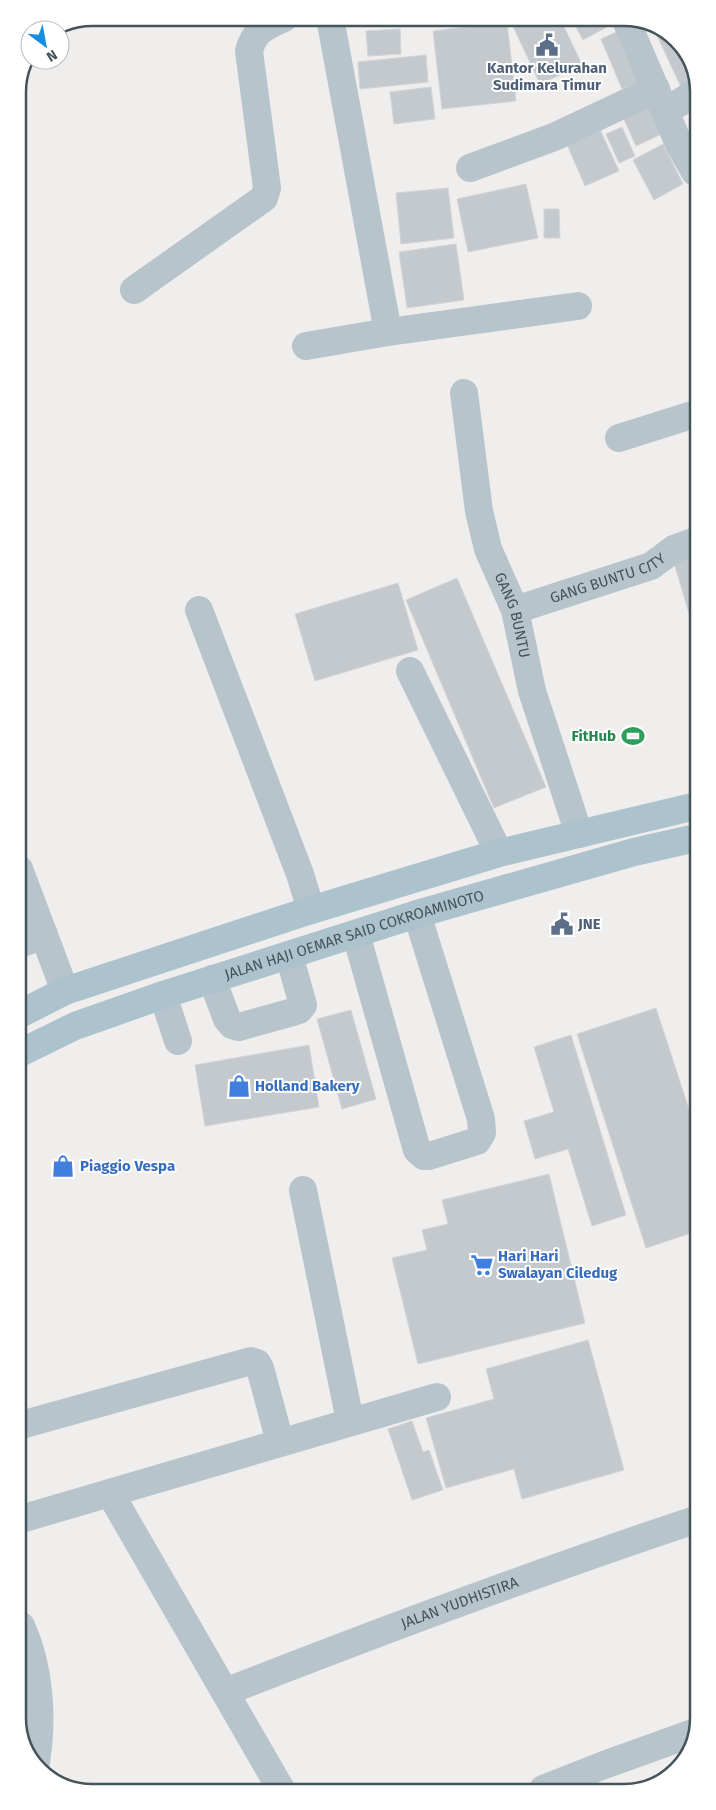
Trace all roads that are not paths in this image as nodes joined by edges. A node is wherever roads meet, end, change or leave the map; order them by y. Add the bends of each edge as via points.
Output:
1 (267, 26) edge
2 (331, 26) edge
3 (629, 26) edge
4 (690, 94) edge
5 (661, 100) junction
6 (690, 163) edge
7 (470, 168) dead end
8 (134, 290) dead end
9 (578, 306) dead end
10 (388, 332) junction
11 (306, 346) dead end
12 (464, 393) dead end
13 (690, 416) edge
14 (620, 438) dead end
15 (690, 543) edge
16 (199, 610) dead end
17 (515, 610) junction
18 (410, 671) dead end
19 (690, 807) edge
20 (579, 834) junction
21 (690, 839) edge
22 (498, 853) junction
23 (26, 907) edge
24 (311, 910) junction
25 (418, 914) junction
26 (356, 934) junction
27 (32, 939) edge
28 (289, 954) junction
29 (212, 979) junction
30 (65, 991) junction
31 (162, 995) junction
32 (26, 1011) edge
33 (178, 1041) dead end
34 (26, 1050) edge
35 (303, 1190) dead end
36 (437, 1397) dead end
37 (350, 1421) junction
38 (26, 1424) edge
39 (280, 1442) junction
40 (110, 1493) junction
41 (26, 1518) edge
42 (690, 1523) edge
43 (26, 1640) edge
44 (225, 1692) junction
45 (687, 1734) edge
46 (37, 1754) edge
47 (278, 1784) edge
48 (555, 1784) edge

1 - 8 street via 252,40 249,51 267,188 264,198
2 - 10 street
3 - 5 street
4 - 5 street
5 - 6 street
5 - 7 street
9 - 10 street
10 - 11 street
12 - 17 street, GANG BUNTU via 479,511 488,549
13 - 14 street
15 - 17 street, GANG BUNTU CITY via 674,549 651,566
16 - 24 street
17 - 20 street, GANG BUNTU via 532,691
18 - 22 street
19 - 20 main road
20 - 22 main road
21 - 25 main road, JALAN HAJI OEMAR SAID COKROAMINOTO via 634,852
22 - 24 main road
23 - 27 street
24 - 30 main road
25 - 26 main road, JALAN HAJI OEMAR SAID COKROAMINOTO
25 - 26 street via 481,1119 482,1133 477,1141 430,1156 424,1156 417,1150
26 - 28 main road, JALAN HAJI OEMAR SAID COKROAMINOTO
27 - 30 street
28 - 29 main road, JALAN HAJI OEMAR SAID COKROAMINOTO
28 - 29 street via 303,1005 293,1012 240,1027 232,1025
29 - 31 main road, JALAN HAJI OEMAR SAID COKROAMINOTO
30 - 32 main road
31 - 33 street
31 - 34 main road, JALAN HAJI OEMAR SAID COKROAMINOTO via 75,1026
35 - 37 street
36 - 37 street
37 - 39 street
38 - 39 street via 251,1361 260,1368
39 - 40 street
40 - 41 street
40 - 44 street
42 - 44 street, JALAN YUDHISTIRA via 422,1616
43 - 46 street via 33,1660 38,1701 40,1735
44 - 47 street
45 - 48 street

